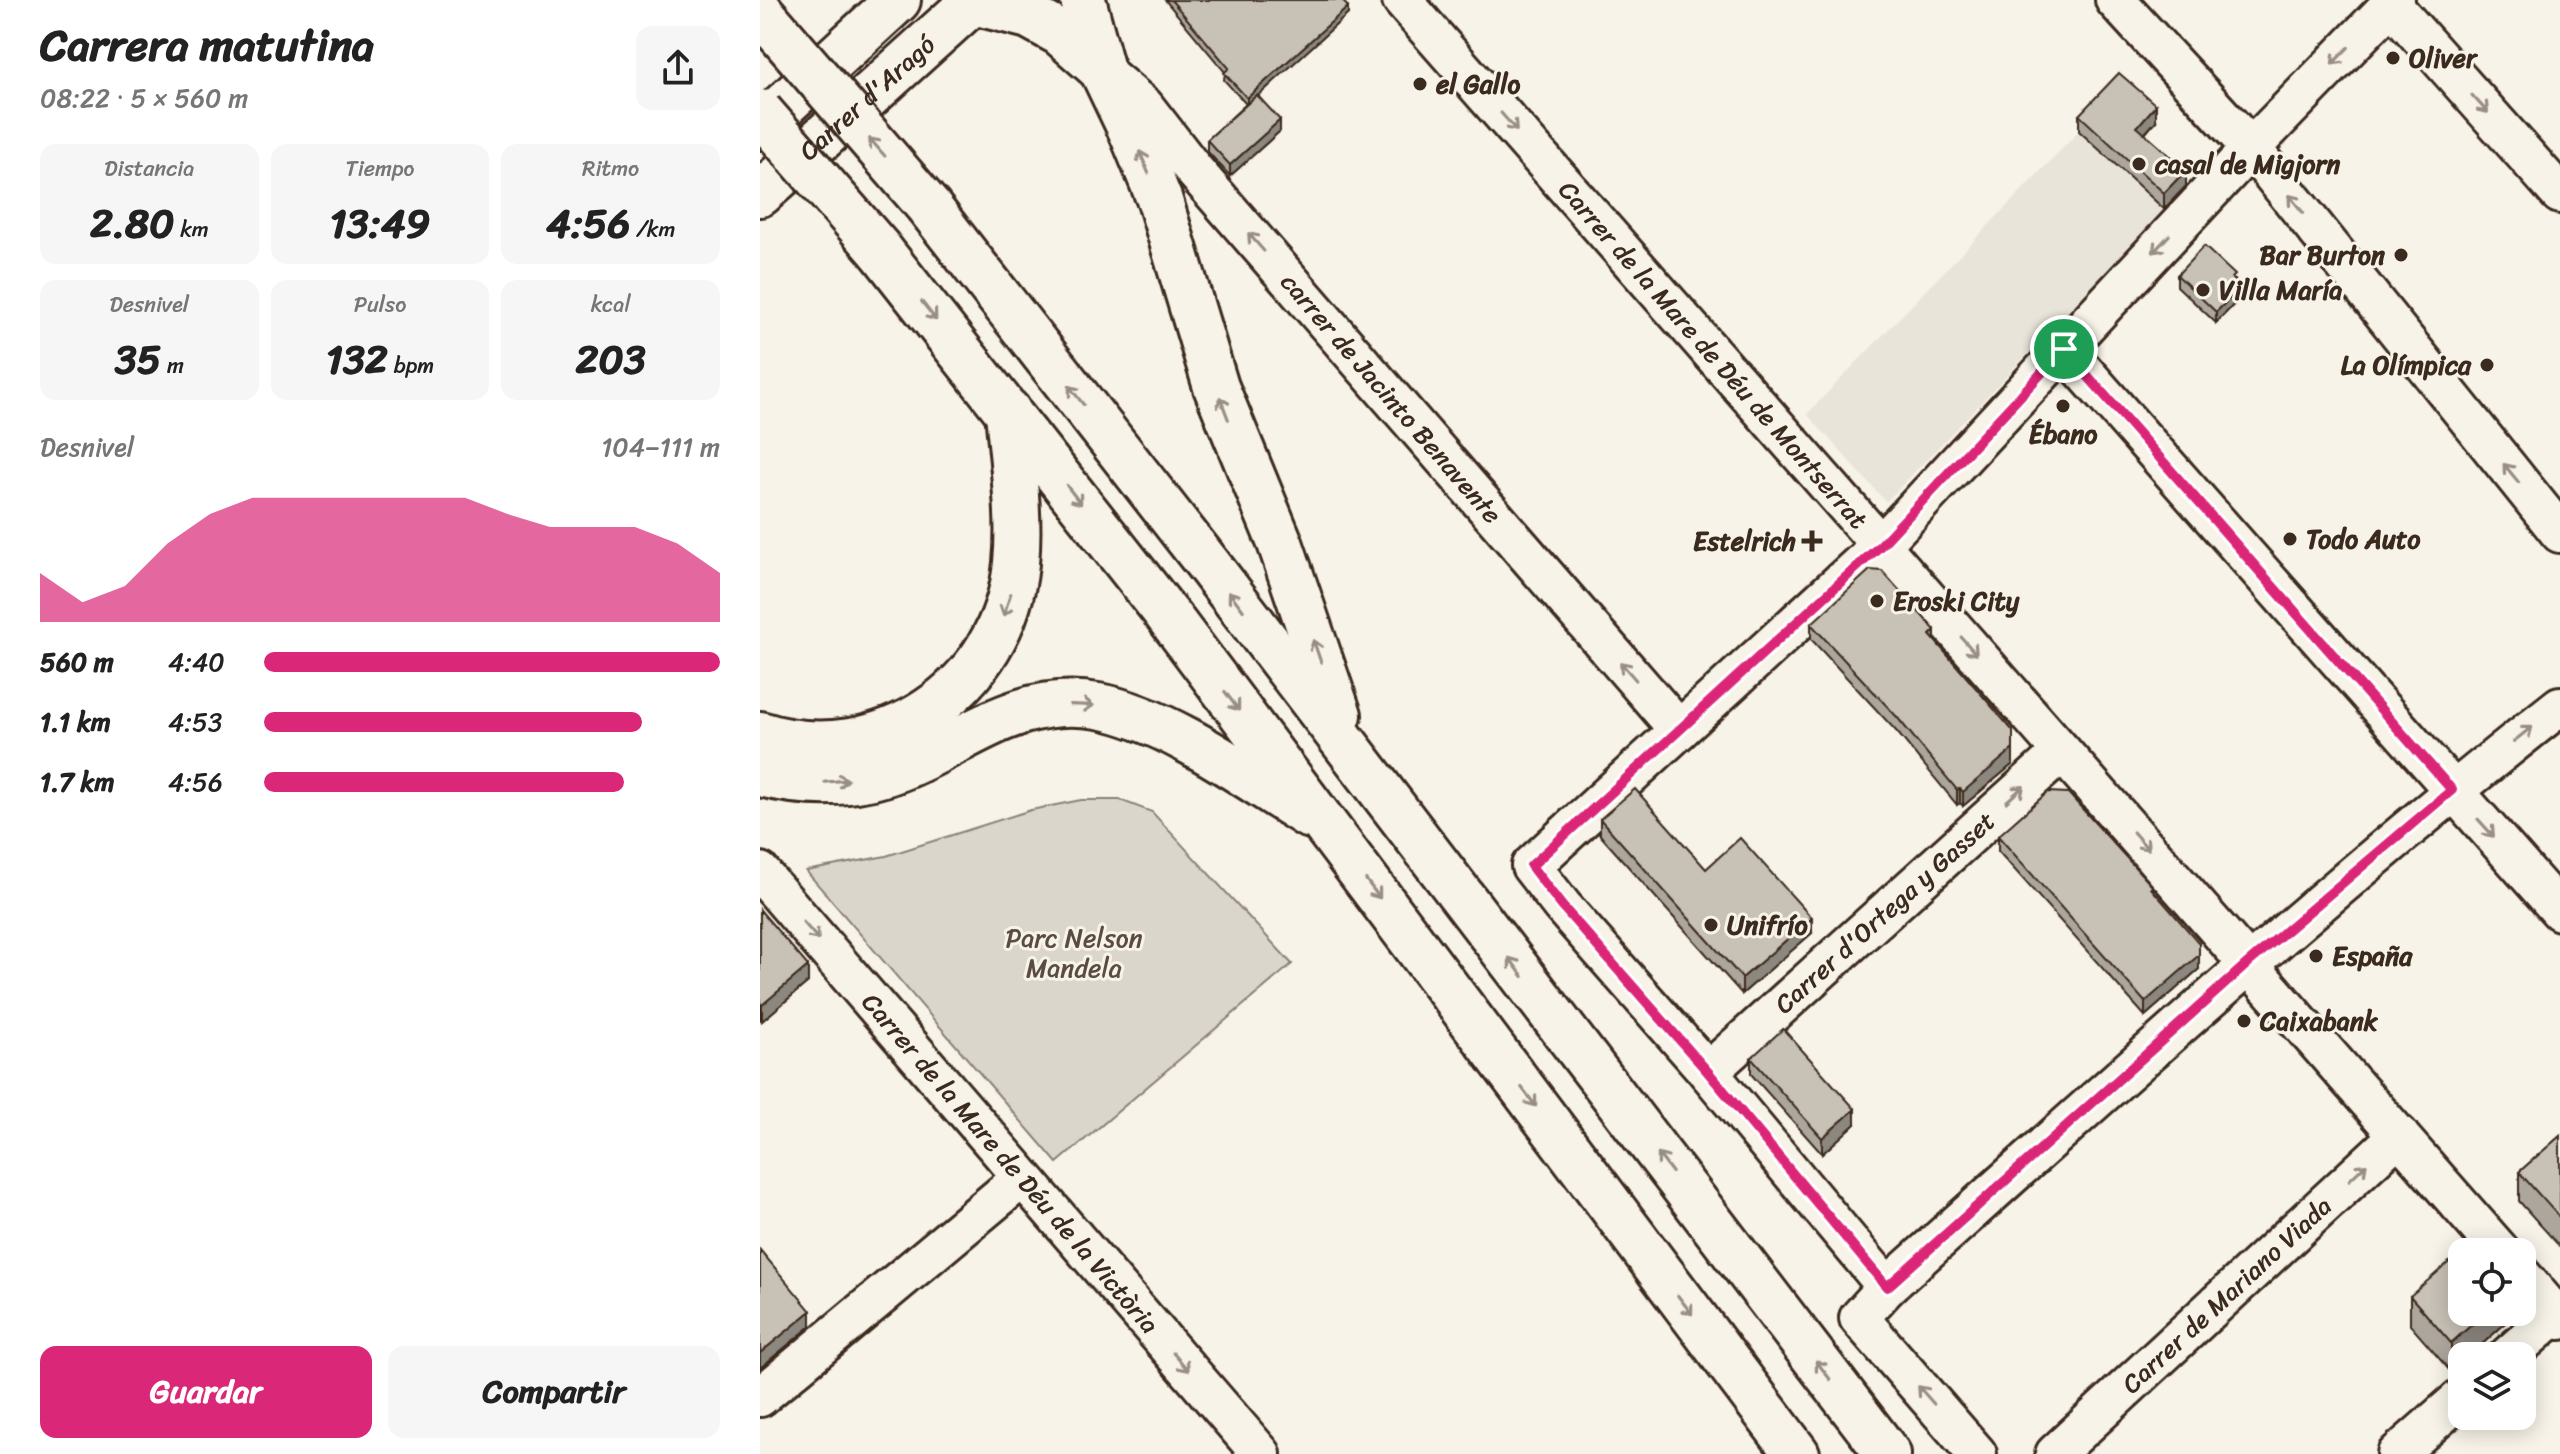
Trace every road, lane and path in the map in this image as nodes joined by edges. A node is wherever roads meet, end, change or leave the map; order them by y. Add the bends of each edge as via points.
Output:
1 (898, 0) edge
2 (923, 0) edge
3 (1083, 0) edge
4 (1402, 0) edge
5 (2115, 0) edge
6 (970, 1) edge
7 (2393, 2) edge
8 (760, 11) edge
9 (927, 43) junction
10 (1102, 70) junction
11 (760, 112) edge
12 (760, 127) edge
13 (2251, 148) junction
14 (760, 194) edge
15 (2560, 194) edge
16 (2064, 349) junction
17 (1008, 411) junction
18 (2560, 533) edge
19 (1881, 545) junction
20 (2560, 706) edge
21 (1679, 730) junction
22 (760, 734) edge
23 (1351, 752) junction
24 (2062, 752) junction
25 (760, 774) edge
26 (2452, 790) junction
27 (1327, 826) junction
28 (760, 872) edge
29 (2560, 911) edge
30 (2248, 963) junction
31 (1708, 1072) junction
32 (2399, 1135) junction
33 (1022, 1178) junction
34 (2489, 1238) edge
35 (1887, 1287) junction
36 (2536, 1291) edge
37 (2558, 1314) edge
38 (2525, 1342) edge
39 (760, 1397) edge
40 (2448, 1409) edge
41 (1261, 1454) edge
42 (1797, 1454) edge
43 (1888, 1454) edge
44 (1977, 1454) edge
45 (2055, 1454) edge
46 (2397, 1454) edge

1 - 12 main road, Carrer d'Aragó
2 - 9 main road
3 - 10 main road
4 -> 19 street, Carrer de la Mare de Déu de Montserrat
5 - 13 street
6 - 9 main road, Carrer d'Aragó
6 - 10 main road via 1029,16 1060,33
7 -> 13 street
7 -> 15 street
23 -> 8 main road, bridge via 928,206
9 - 14 main road, Carrer d'Aragó
21 -> 10 street, carrer de Jacinto Benavente via 1144,106
23 -> 10 main road via 1280,543 1216,387 1160,201
11 -> 17 main road, bridge via 880,250
13 -> 16 street
18 -> 13 street
16 - 19 street
16 - 26 street
17 -> 22 main road via 1016,565 999,628 981,659 934,706 870,739 802,743
17 -> 27 main road
19 - 21 street
19 -> 24 street, Carrer de la Mare de Déu de Montserrat
26 -> 20 street
21 - 31 street via 1531,866
43 -> 23 main road
24 -> 30 street, Carrer de la Mare de Déu de Montserrat
31 -> 24 street, Carrer d'Ortega y Gasset
25 -> 27 main road via 826,783 884,774 997,719 1057,704 1095,705 1157,724
26 -> 29 street
26 - 30 street
27 -> 42 main road
28 -> 33 street, Carrer de la Mare de Déu de la Victòria
30 - 32 street, Carrer de la Mare de Déu de Montserrat
30 - 35 street
31 - 35 street
32 - 34 street, Carrer de la Mare de Déu de Montserrat
45 -> 32 street, Carrer de Mariano Viada
33 - 39 street
33 -> 41 street, Carrer de la Mare de Déu de la Victòria
44 -> 35 street via 1859,1318
36 - 37 street
37 - 38 street
40 - 46 street

